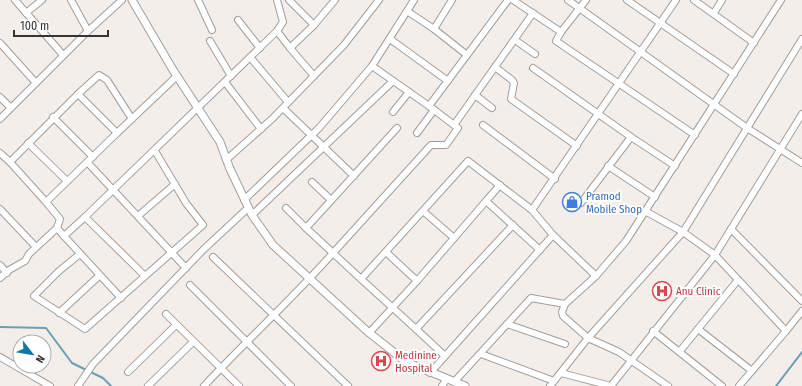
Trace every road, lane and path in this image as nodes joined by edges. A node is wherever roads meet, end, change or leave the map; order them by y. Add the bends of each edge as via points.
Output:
1 (15, 0) edge
2 (42, 0) edge
3 (71, 0) edge
4 (122, 0) edge
5 (132, 0) edge
6 (198, 0) edge
7 (277, 0) edge
8 (289, 0) edge
9 (335, 0) edge
10 (379, 0) edge
11 (414, 0) edge
12 (452, 0) edge
13 (508, 0) edge
14 (513, 0) edge
15 (568, 0) edge
16 (586, 0) edge
17 (627, 0) edge
18 (676, 0) edge
19 (694, 0) edge
20 (722, 0) edge
21 (781, 0) edge
22 (579, 7) junction
23 (280, 10) junction
24 (407, 11) junction
25 (26, 13) junction
26 (533, 13) junction
27 (714, 13) junction
28 (238, 20) dead end
29 (660, 24) junction
30 (314, 25) junction
31 (434, 29) junction
32 (212, 30) dead end
33 (88, 31) junction
34 (277, 31) junction
35 (561, 32) junction
36 (390, 39) junction
37 (802, 39) edge
38 (515, 40) junction
39 (210, 41) dead end
40 (0, 43) edge
41 (754, 43) junction
42 (260, 48) junction
43 (290, 48) junction
44 (641, 52) junction
45 (535, 54) dead end
46 (63, 56) junction
47 (467, 56) junction
48 (250, 57) junction
49 (372, 66) junction
50 (495, 67) junction
51 (533, 68) dead end
52 (734, 74) junction
53 (177, 76) junction
54 (231, 76) junction
55 (314, 76) junction
56 (392, 81) junction
57 (448, 81) junction
58 (225, 82) junction
59 (36, 83) junction
60 (619, 84) junction
61 (409, 92) junction
62 (78, 94) junction
63 (475, 95) junction
64 (0, 97) edge
65 (288, 102) junction
66 (715, 104) junction
67 (11, 108) junction
68 (198, 108) junction
69 (283, 108) junction
70 (432, 108) junction
71 (492, 108) dead end
72 (392, 112) dead end
73 (599, 114) junction
74 (53, 117) junction
75 (801, 117) edge
76 (0, 119) edge
77 (132, 119) junction
78 (454, 125) junction
79 (483, 125) dead end
80 (397, 128) dead end
81 (747, 128) junction
82 (261, 129) junction
83 (417, 133) dead end
84 (117, 134) junction
85 (311, 135) junction
86 (695, 135) junction
87 (630, 137) junction
88 (28, 143) junction
89 (577, 146) junction
90 (324, 147) junction
91 (780, 149) junction
92 (155, 151) junction
93 (0, 153) edge
94 (93, 157) junction
95 (226, 160) junction
96 (10, 162) junction
97 (88, 162) junction
98 (802, 163) edge
99 (608, 166) junction
100 (675, 166) junction
101 (354, 176) junction
102 (555, 179) junction
103 (67, 181) junction
104 (312, 182) dead end
105 (175, 184) junction
106 (500, 185) junction
107 (113, 190) junction
108 (654, 196) junction
109 (244, 200) junction
110 (331, 200) junction
111 (486, 201) junction
112 (46, 202) junction
113 (581, 203) dead end
114 (286, 208) dead end
115 (0, 209) edge
116 (532, 210) junction
117 (423, 211) junction
118 (645, 211) junction
119 (250, 212) junction
120 (138, 216) junction
121 (85, 217) junction
122 (513, 225) junction
123 (57, 228) junction
124 (306, 228) junction
125 (731, 229) junction
126 (683, 232) junction
127 (64, 236) junction
128 (553, 236) junction
129 (454, 238) junction
130 (36, 247) junction
131 (540, 250) junction
132 (333, 252) junction
133 (386, 252) junction
134 (172, 253) junction
135 (80, 254) junction
136 (715, 255) junction
137 (213, 257) dead end
138 (0, 265) edge
139 (186, 268) junction
140 (7, 273) junction
141 (99, 276) junction
142 (145, 276) junction
143 (596, 276) junction
144 (0, 278) edge
145 (309, 280) junction
146 (361, 280) junction
147 (738, 280) junction
148 (417, 281) junction
149 (190, 285) dead end
150 (121, 298) junction
151 (802, 301) edge
152 (565, 304) junction
153 (392, 308) junction
154 (802, 311) edge
155 (59, 313) junction
156 (274, 313) junction
157 (166, 314) dead end
158 (508, 324) junction
159 (176, 325) junction
160 (416, 329) junction
161 (698, 329) junction
162 (653, 331) junction
163 (786, 331) junction
164 (369, 333) junction
165 (588, 338) junction
166 (246, 341) junction
167 (193, 342) junction
168 (565, 344) dead end
169 (680, 351) junction
170 (481, 354) junction
171 (445, 356) junction
172 (0, 357) edge
173 (630, 360) junction
174 (220, 368) junction
175 (752, 371) junction
176 (128, 372) dead end
177 (430, 373) junction
178 (561, 373) junction
179 (446, 380) junction
180 (454, 382) junction
181 (552, 383) edge
182 (50, 386) edge
183 (78, 386) edge
184 (148, 386) edge
185 (204, 386) edge
186 (239, 386) edge
187 (291, 386) edge
188 (348, 386) edge
189 (442, 386) edge
190 (465, 386) edge
191 (611, 386) edge
192 (668, 386) edge
193 (722, 386) edge
194 (739, 386) edge

1 - 25 street
2 - 25 street
3 - 33 street
4 - 33 street
5 - 53 street
6 - 32 street
7 - 23 street
8 - 23 street
8 - 30 street
9 - 30 street
10 - 55 street via 344,45
11 - 24 street
12 - 31 street
13 - 47 street
14 - 26 street
15 - 22 street
16 - 22 street
17 - 29 street
18 - 29 street
19 - 27 street
20 - 27 street
21 - 41 street
22 - 35 street
22 - 44 street
23 - 34 street via 282,22
24 - 31 street
24 - 36 street
25 - 46 street
26 - 35 street
26 - 38 street
27 - 41 street
28 - 42 street
29 - 44 street
29 - 52 street
30 - 43 street
31 - 47 street
33 - 46 street
34 - 42 street
34 - 43 street
35 - 60 street via 556,40
36 - 49 street
36 - 57 street
37 - 81 street
38 - 45 street
38 - 50 street
39 - 54 street
40 - 59 street
41 - 52 street
42 - 48 street
43 - 55 street
44 - 60 street
44 - 66 street
46 - 59 street
47 - 57 street
48 - 54 street
48 - 65 street
49 - 56 street
49 - 85 street
50 - 63 street
50 - 89 street via 514,83 511,99
51 - 73 street
52 - 66 street
53 - 68 street
53 - 77 street
54 - 58 street
55 - 65 street
56 - 61 street
56 - 90 street
57 - 70 street
58 - 68 street
58 - 82 street
59 - 67 street
60 - 73 street
60 - 86 street
61 - 70 street
61 - 72 street
62 - 74 street
62 - 77 street via 99,75 107,80
62 - 84 street
63 - 71 street
63 - 78 street
64 - 67 street
65 - 69 street
66 - 81 street
66 - 86 street
67 - 76 street
68 - 92 street
68 - 95 street via 220,142
69 - 82 street
69 - 85 street
70 - 78 street
70 - 83 street
73 - 87 street
73 - 89 street
74 - 88 street
74 - 94 street
75 - 91 street
77 - 84 street
78 - 132 street via 458,128 446,145 432,145
79 - 102 street
80 - 101 street
81 - 91 street
81 - 126 street
82 - 95 street
84 - 94 street
85 - 90 street
85 - 109 street
86 - 100 street
87 - 99 street
87 - 100 street
88 - 96 street
88 - 103 street
89 - 102 street
90 - 101 street
90 - 119 street
91 - 98 street
91 - 125 street
92 - 105 street
92 - 107 street
93 - 96 street
94 - 97 street
95 - 109 street
96 - 112 street
97 - 103 street
97 - 107 street
99 - 108 street
99 - 113 street
100 - 108 street
101 - 110 street
102 - 116 street
103 - 112 street
104 - 110 street
105 - 120 street
105 - 134 street via 202,225
106 - 111 street
106 - 116 street
106 - 117 street via 468,161
107 - 120 street
107 - 121 street
108 - 118 street
109 - 119 street
110 - 124 street
111 - 122 street
111 - 129 street
112 - 123 street via 60,219
114 - 124 street
115 - 130 street
116 - 128 street
117 - 129 street
117 - 133 street
118 - 126 street
118 - 143 street via 626,241
119 - 139 street
119 - 145 street via 273,245
120 - 134 street
121 - 127 street
121 - 142 street
122 - 131 street
122 - 160 street
123 - 127 street
123 - 130 street
124 - 132 street
125 - 136 street
125 - 151 street
126 - 136 street
126 - 165 street
127 - 135 street
128 - 131 street
128 - 143 street
129 - 148 street
130 - 140 street via 25,261
131 - 171 street
132 - 145 street
132 - 146 street
133 - 146 street
133 - 148 street
134 - 139 street
134 - 142 street
135 - 141 street
135 - 155 street via 34,296
136 - 147 street
136 - 162 street
137 - 156 street
138 - 140 street
139 - 183 street via 93,364
140 - 144 street
141 - 150 street
141 - 155 street
142 - 150 street
143 - 152 street
145 - 156 street
145 - 164 street
146 - 153 street
147 - 161 street
147 - 163 street
148 - 153 street
149 - 166 street
150 - 155 street via 85,329
152 - 158 street via 531,298
152 - 165 street via 563,316
153 - 160 street
153 - 164 street
154 - 163 street
156 - 166 street
156 - 188 street
157 - 159 street
158 - 168 street
158 - 170 street
159 - 167 street
159 - 176 street
160 - 171 street
161 - 169 street
161 - 175 street
162 - 169 street via 675,350
162 - 173 street
163 - 175 street
164 - 177 street via 406,362
165 - 173 street
165 - 178 street
166 - 174 street
166 - 187 street
167 - 174 street
167 - 184 street
169 - 193 street
170 - 180 street
170 - 181 street
171 - 177 street
172 - 182 street
173 - 191 street
173 - 192 street
174 - 185 street
174 - 186 street
175 - 194 street
177 - 179 street
178 - 181 street
178 - 191 street
179 - 180 street
179 - 189 street
180 - 190 street

